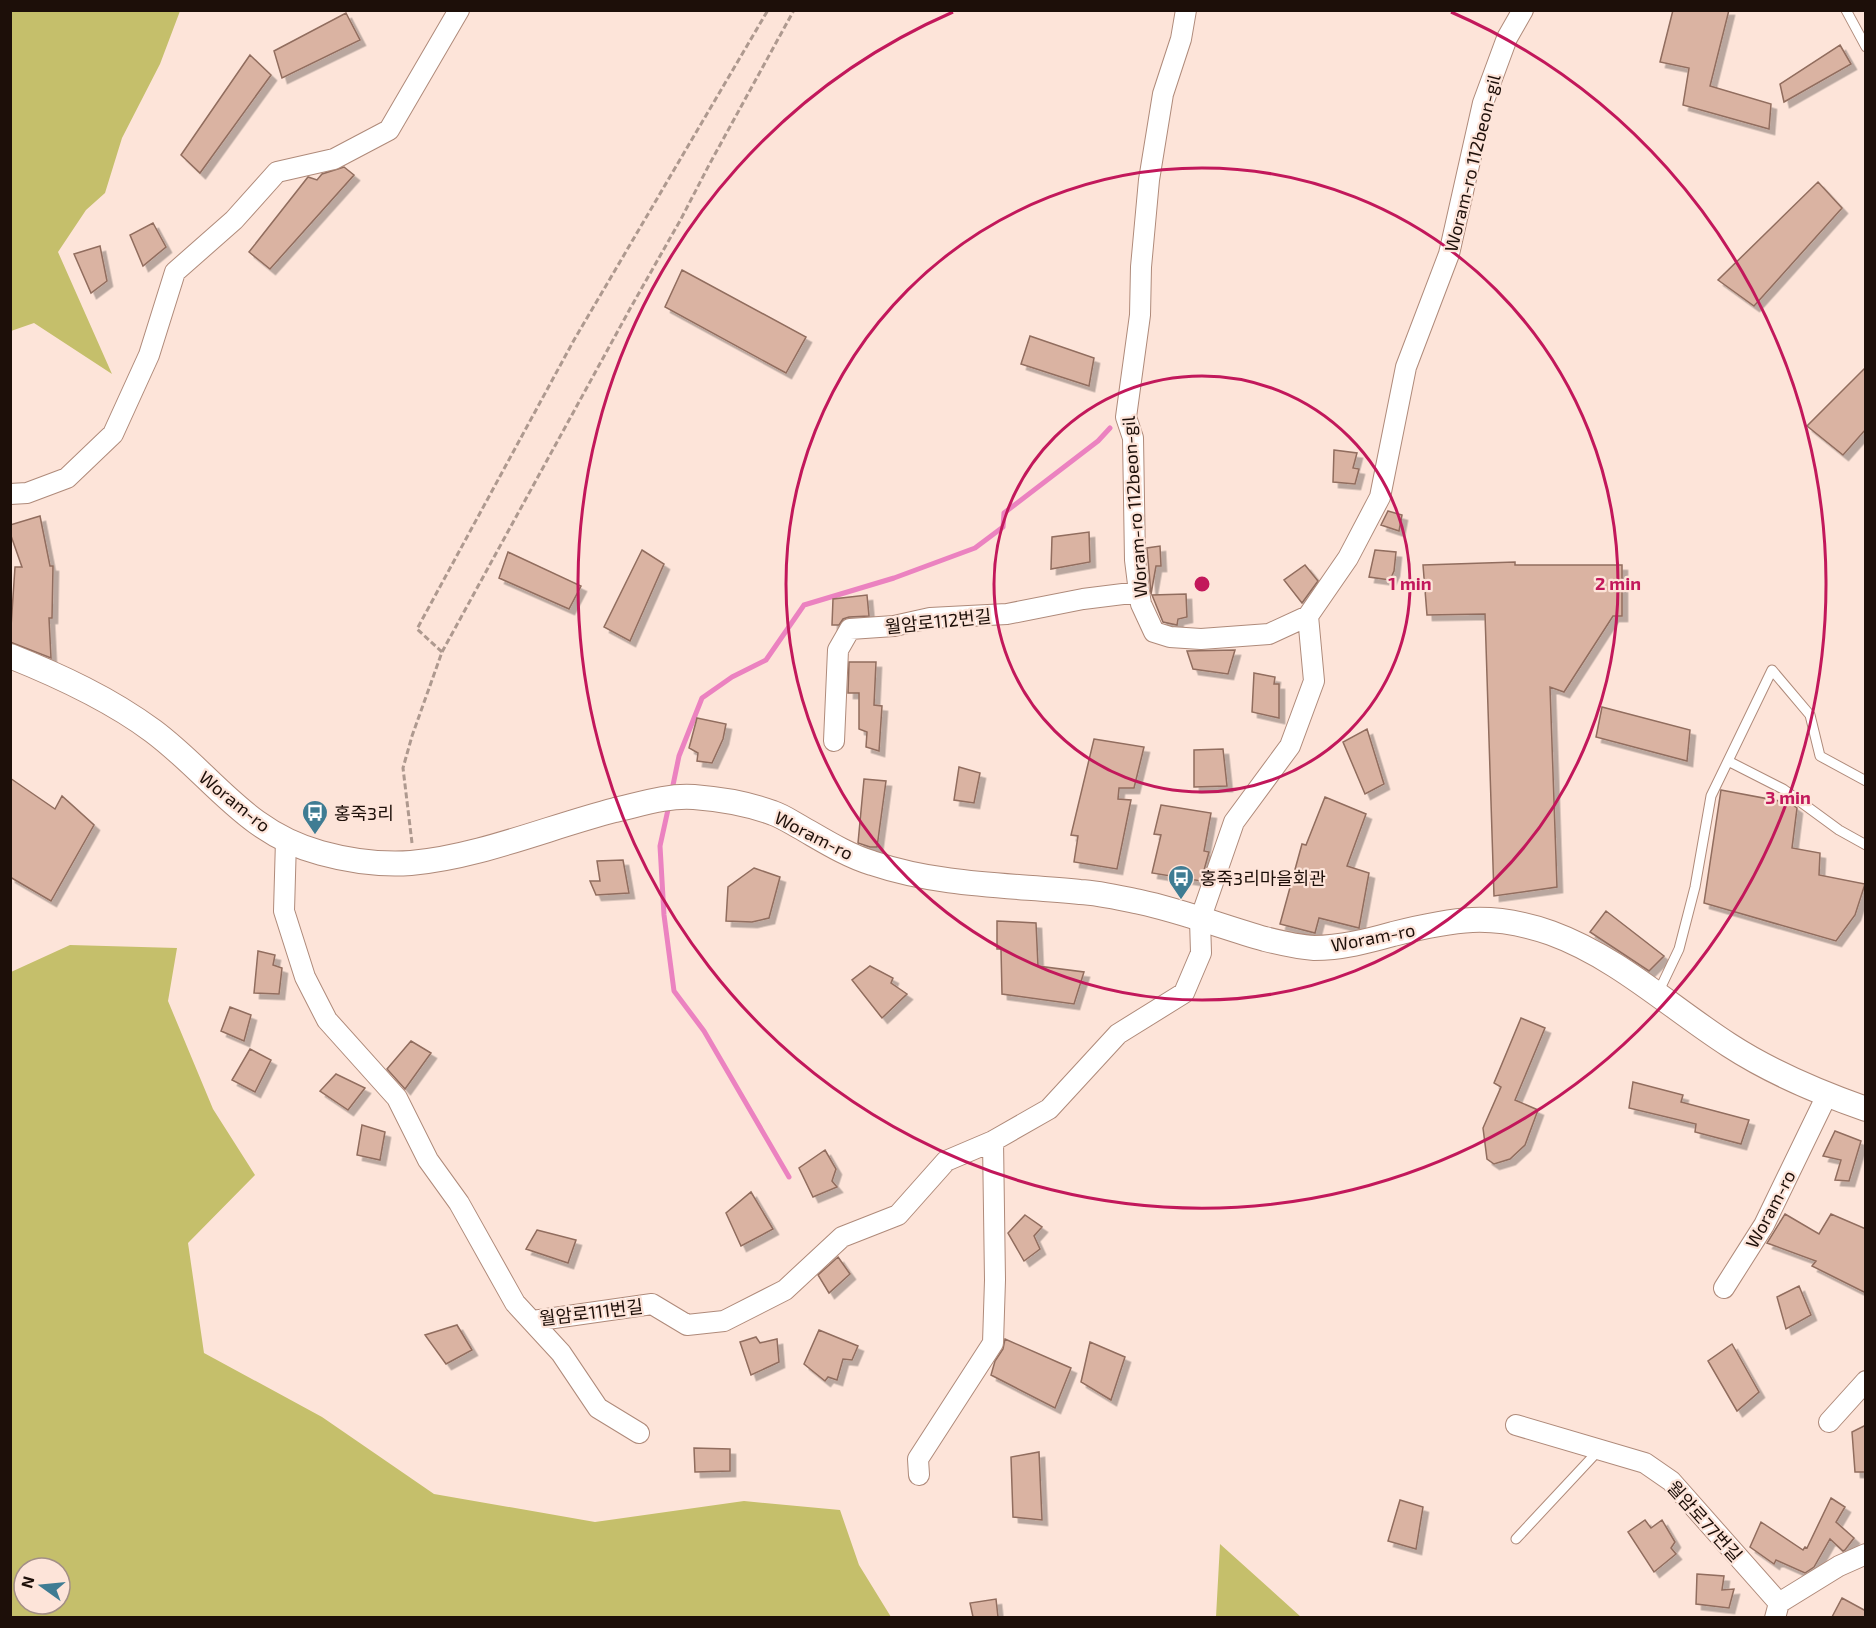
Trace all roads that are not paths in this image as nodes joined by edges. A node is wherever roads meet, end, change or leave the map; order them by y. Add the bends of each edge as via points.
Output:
1 (459, 10) edge
2 (1186, 10) edge
3 (1523, 10) edge
4 (1846, 10) edge
5 (1866, 47) edge
6 (10, 494) edge
7 (1139, 592) junction
8 (1308, 616) junction
9 (10, 656) edge
10 (834, 741) dead end
11 (1728, 761) junction
12 (1866, 781) edge
13 (286, 840) junction
14 (1866, 846) edge
15 (1200, 920) junction
16 (1657, 995) junction
17 (1827, 1095) junction
18 (1866, 1108) edge
19 (993, 1141) junction
20 (1724, 1288) dead end
21 (533, 1321) junction
22 (1866, 1381) edge
23 (1829, 1422) dead end
24 (1516, 1425) dead end
25 (639, 1433) dead end
26 (1599, 1449) junction
27 (919, 1475) dead end
28 (1516, 1539) dead end
29 (1866, 1554) edge
30 (1777, 1610) edge

1 - 6 street via 389,130 334,159 277,172 234,220 175,272 149,355 113,434 68,478 27,493
2 - 7 street, Woram-ro 112beon-gil via 1163,94 1149,180 1140,315 1126,417 1133,438
3 - 8 street, Woram-ro 112beon-gil via 1507,38 1483,103 1449,254 1406,367 1380,496 1348,558
4 - 5 lane
7 - 8 street, Woram-ro 112beon-gil via 1154,632 1170,637 1201,639 1269,633
7 - 10 street, 월암로112번길 via 1007,614 930,618 894,626 850,629 838,650
8 - 15 street via 1314,681 1290,746 1233,822
9 - 13 street, Woram-ro via 79,687 153,731 258,825
11 - 12 lane via 1772,670 1810,715 1820,756
11 - 14 lane via 1783,789
11 - 16 lane via 1711,796 1679,949
13 - 15 street, Woram-ro via 351,860 414,863 572,821 691,797 776,813 850,854 910,874 966,883 1084,892 1143,903
13 - 21 street, 월암로111번길 via 284,911 305,977 327,1020 397,1098 428,1160 459,1203 515,1302
15 - 16 street, Woram-ro via 1309,948 1333,947 1466,920 1499,919 1584,947
15 - 19 street, 월암로111번길 via 1201,953 1184,993 1118,1034 1049,1109
16 - 17 street, Woram-ro via 1748,1056
17 - 18 street, Woram-ro
17 - 20 street, Woram-ro via 1764,1225
19 - 21 street, 월암로111번길 via 946,1161 898,1215 842,1237 785,1290 724,1321 687,1325 652,1304
19 - 27 street via 993,1343 918,1458
21 - 25 street via 561,1353 598,1408
22 - 23 street
24 - 26 street, 월암로77번길
26 - 28 lane
26 - 30 street, 월암로77번길 via 1645,1463 1671,1480
29 - 30 street, 월암로77번길 via 1839,1566

